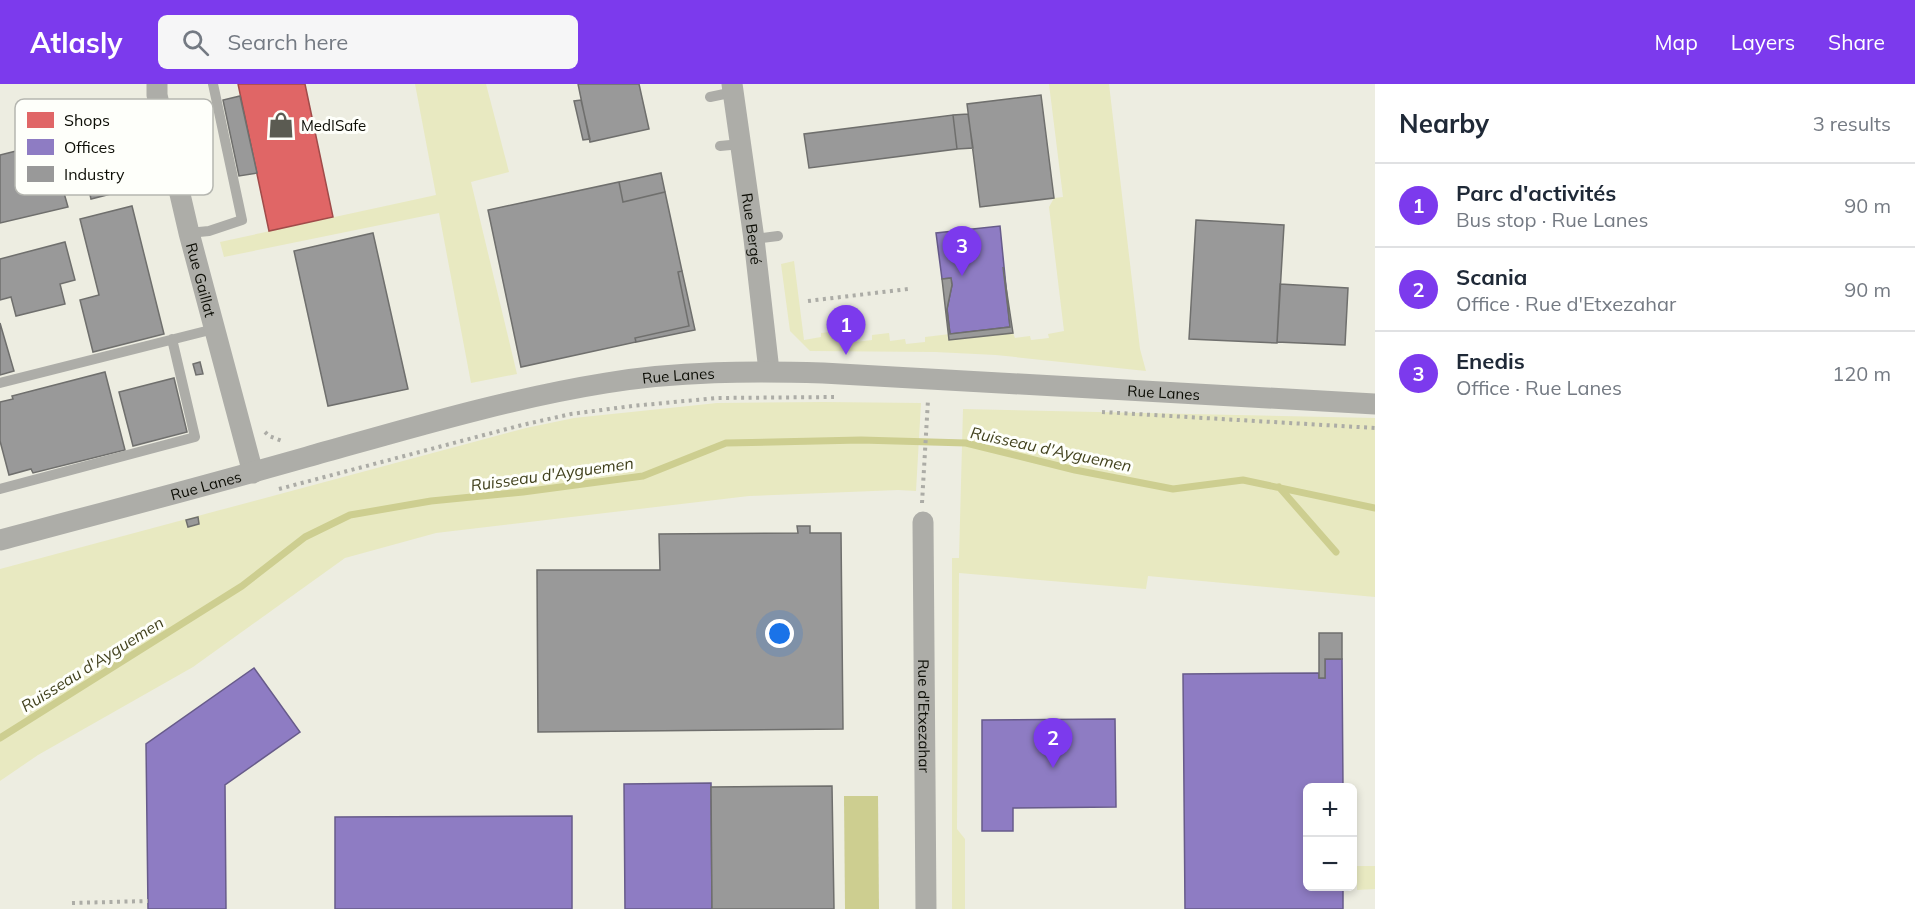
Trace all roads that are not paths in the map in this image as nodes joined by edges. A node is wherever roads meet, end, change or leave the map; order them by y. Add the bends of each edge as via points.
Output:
1 (157, 84) edge
2 (213, 84) edge
3 (733, 88) edge
4 (710, 97) dead end
5 (157, 99) edge
6 (741, 144) junction
7 (720, 146) dead end
8 (180, 195) edge
9 (189, 233) junction
10 (778, 236) dead end
11 (754, 239) junction
12 (214, 329) junction
13 (172, 339) junction
14 (769, 371) junction
15 (0, 383) edge
16 (1375, 404) edge
17 (253, 473) junction
18 (0, 489) edge
19 (922, 515) road end
20 (0, 540) edge
21 (926, 909) edge

1 - 5 street, Rue Gaillat
2 - 9 lane via 242,220
3 - 4 lane
3 - 6 street, Rue Bergé
6 - 7 lane
6 - 11 street, Rue Bergé
8 - 9 street, Rue Gaillat
9 - 12 street, Rue Gaillat
10 - 11 lane
11 - 14 street, Rue Bergé
12 - 13 lane
12 - 17 street, Rue Gaillat
13 - 15 lane
13 - 18 lane via 195,437
14 - 16 street, Rue Lanes
14 - 17 street, Rue Lanes via 607,382 475,412
17 - 20 street, Rue Lanes
19 - 21 street, Rue d'Etxezahar

